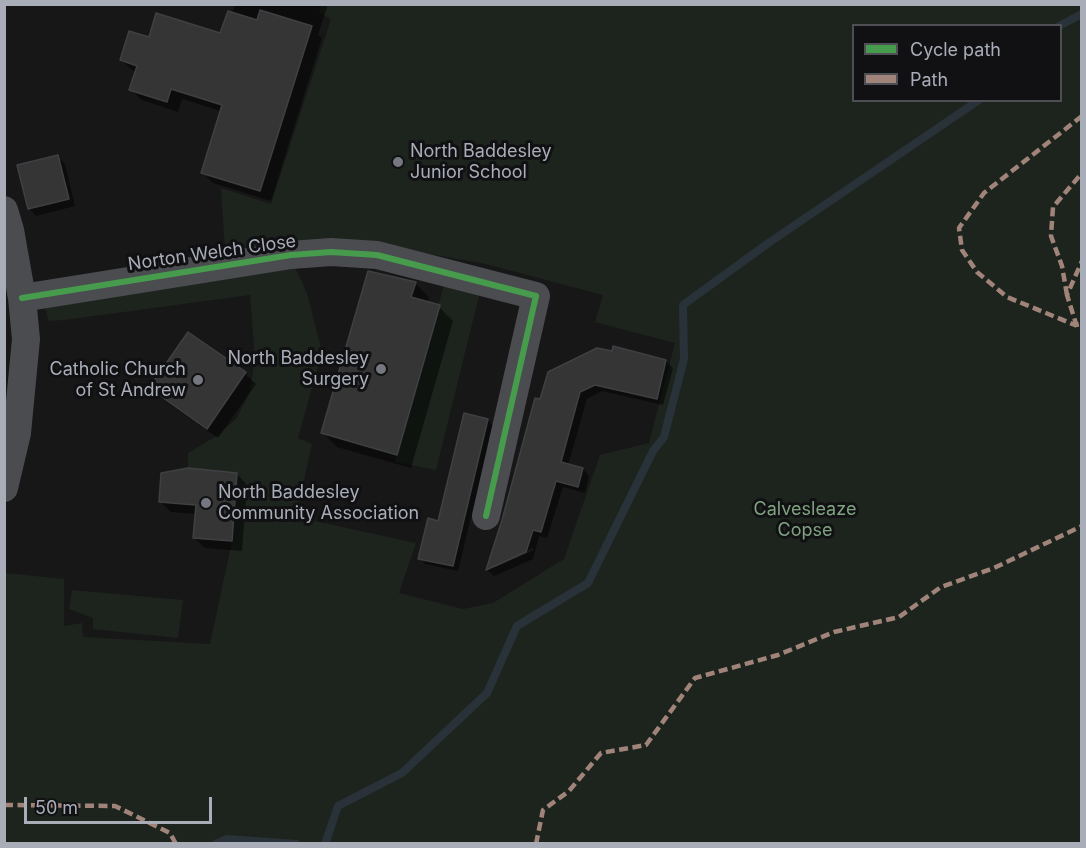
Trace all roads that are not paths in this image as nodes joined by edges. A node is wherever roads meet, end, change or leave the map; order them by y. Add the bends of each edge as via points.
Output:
1 (4, 210) edge
2 (22, 298) junction
3 (4, 488) edge
4 (486, 516) dead end

1 - 2 street
2 - 3 street via 26,339 20,410
2 - 4 street, Norton Welch Close via 331,252 377,255 537,296

